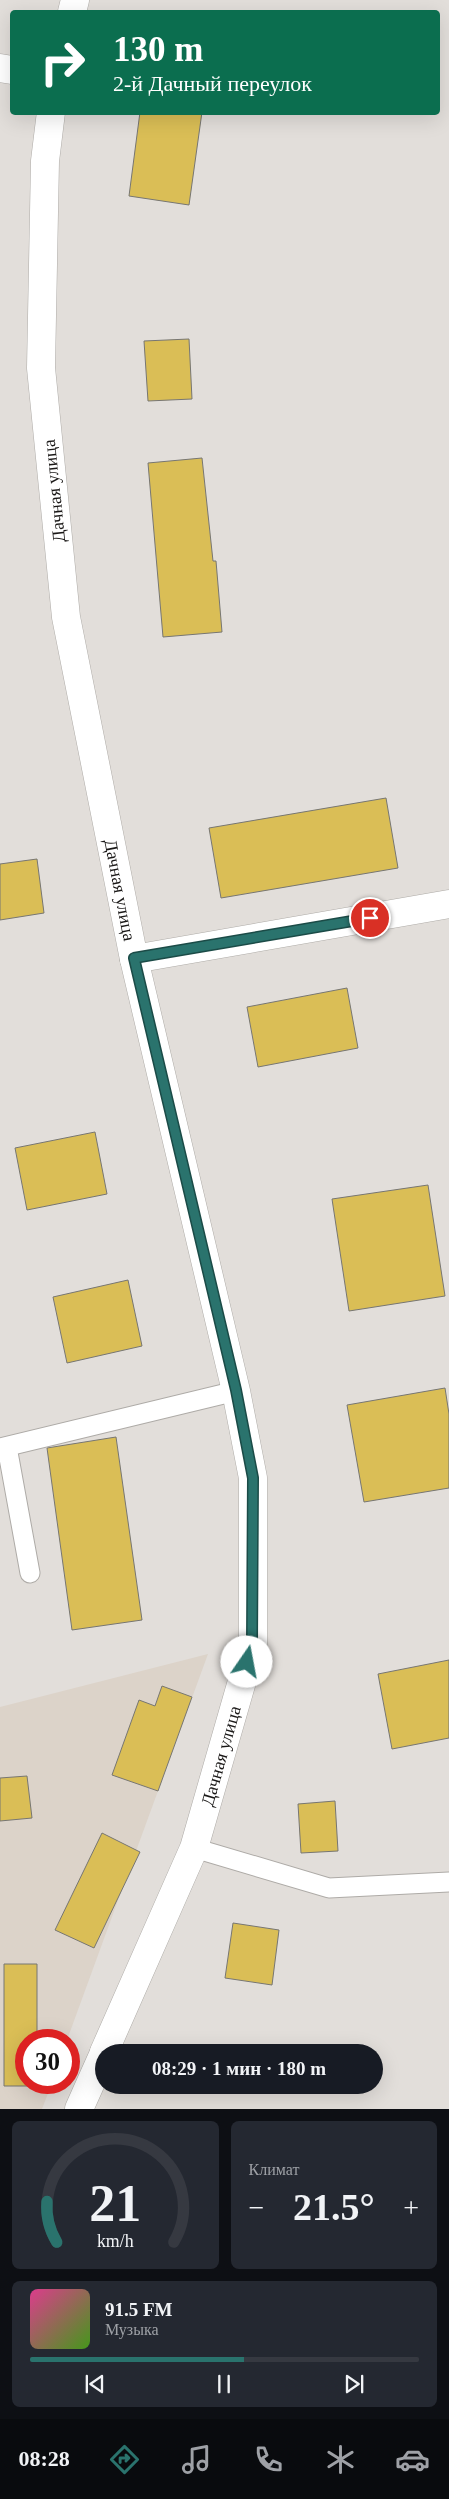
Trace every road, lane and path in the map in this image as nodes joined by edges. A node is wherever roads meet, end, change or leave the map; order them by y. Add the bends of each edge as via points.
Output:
1 (51, 115) edge
2 (449, 904) edge
3 (134, 958) junction
4 (236, 1390) junction
5 (4, 1447) edge
6 (30, 1573) dead end
7 (194, 1848) junction
8 (449, 1882) edge
9 (108, 2044) edge
10 (95, 2073) edge
11 (79, 2109) edge

1 - 3 street, Дачная улица via 45,161 41,368 66,617
2 - 3 street
3 - 4 street, Дачная улица
4 - 5 lane
4 - 7 street, Дачная улица via 253,1478 252,1643
5 - 6 lane
7 - 8 lane via 329,1888
7 - 9 street, Дачная улица
10 - 11 street, Дачная улица

